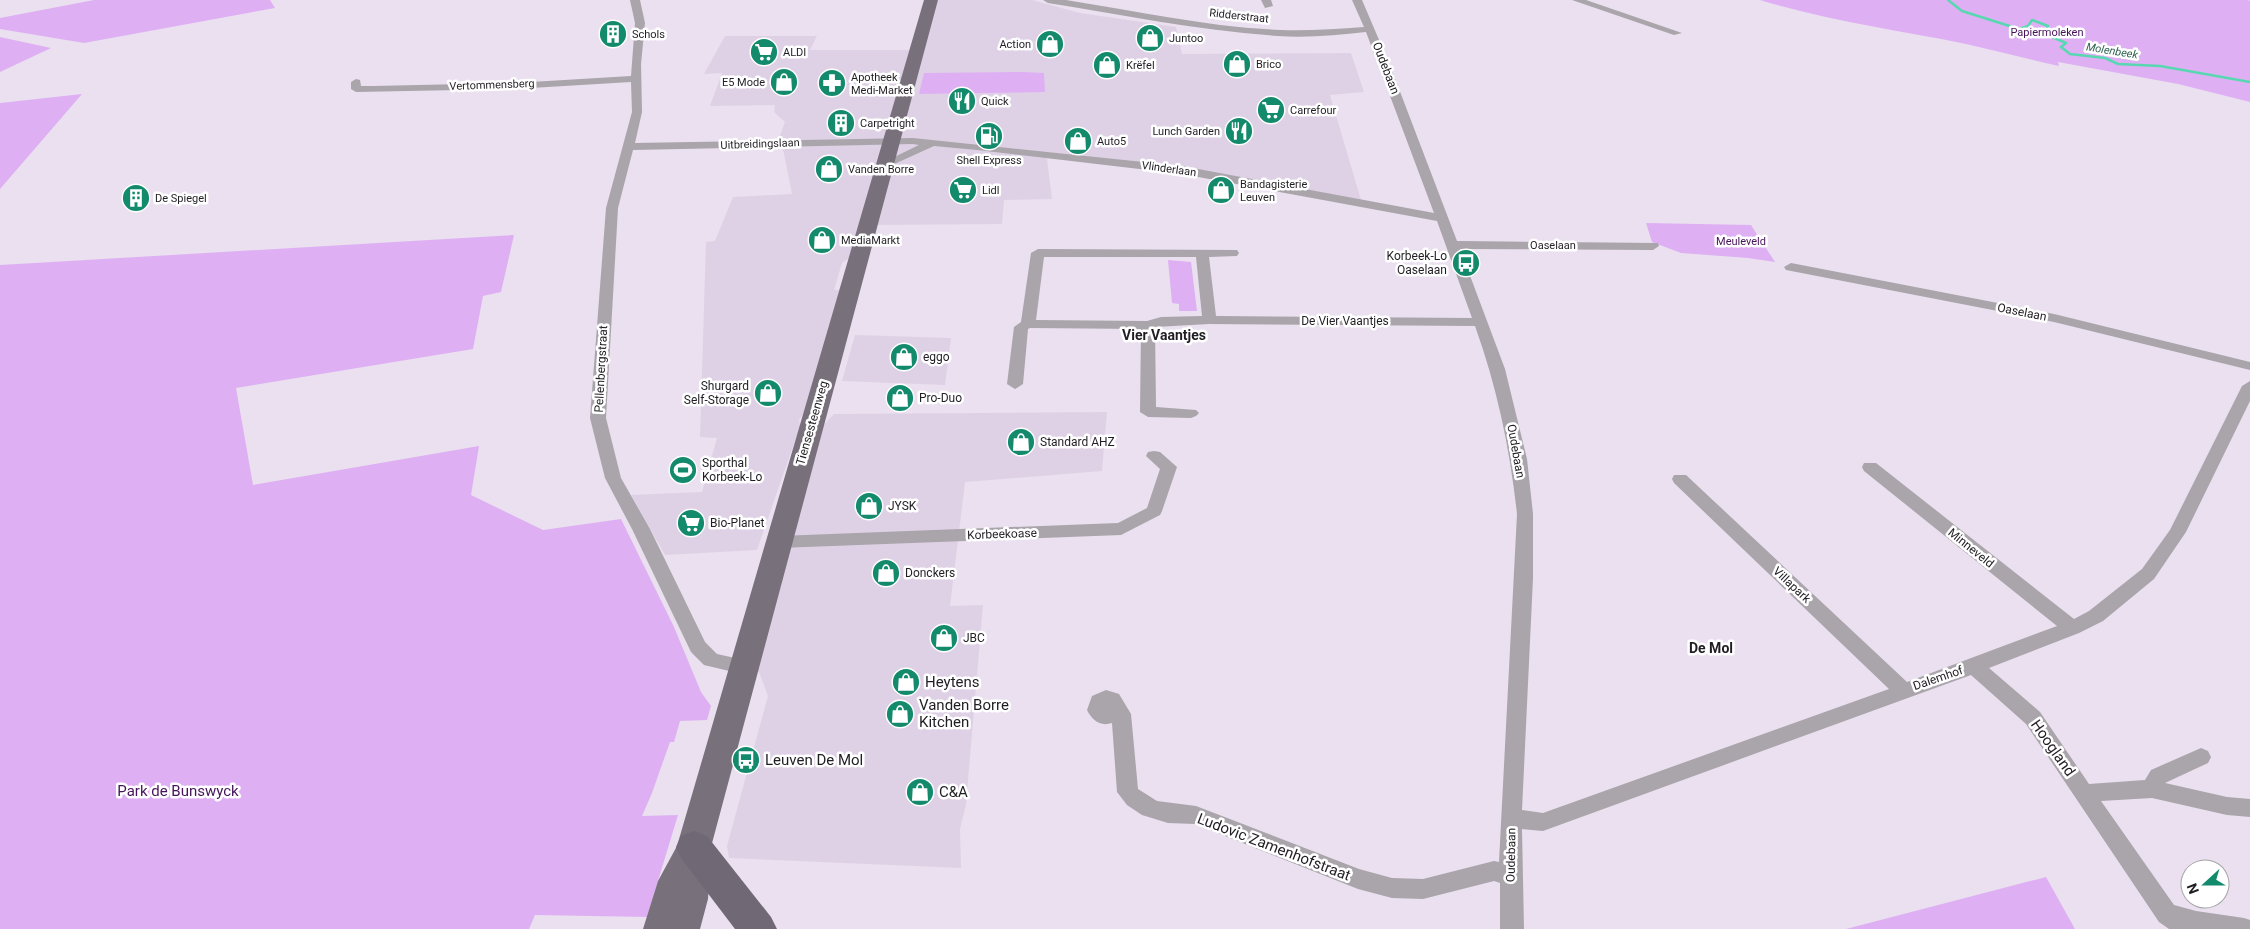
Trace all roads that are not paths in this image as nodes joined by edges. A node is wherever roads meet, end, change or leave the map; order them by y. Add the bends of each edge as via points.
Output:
1 (635, 0) edge
2 (931, 0) edge
3 (1048, 0) edge
4 (1357, 0) edge
5 (1577, 0) edge
6 (1370, 29) junction
7 (1677, 33) dead end
8 (636, 79) junction
9 (356, 82) dead end
10 (892, 141) junction
11 (937, 143) junction
12 (629, 147) junction
13 (886, 164) junction
14 (1444, 219) junction
15 (1454, 245) junction
16 (1653, 246) dead end
17 (1202, 253) junction
18 (1232, 253) dead end
19 (1791, 267) dead end
20 (1209, 320) junction
21 (1481, 322) junction
22 (1028, 324) junction
23 (1148, 325) junction
24 (2250, 366) edge
25 (1015, 384) dead end
26 (2250, 386) edge
27 (1191, 413) dead end
28 (1154, 456) dead end
29 (1870, 467) dead end
30 (1680, 479) dead end
31 (779, 542) junction
32 (2072, 628) junction
33 (1974, 666) junction
34 (746, 667) junction
35 (1903, 690) junction
36 (1116, 708) dead end
37 (2201, 757) dead end
38 (2152, 789) junction
39 (2084, 792) junction
40 (2250, 808) edge
41 (1513, 818) junction
42 (694, 846) junction
43 (1510, 875) junction
44 (2167, 914) junction
45 (662, 929) edge
46 (682, 929) edge
47 (758, 929) edge
48 (1512, 929) edge
49 (2187, 929) edge
50 (2244, 929) edge

1 - 8 street, Pellenbergstraat via 640,23
2 - 10 main road, Tiensesteenweg
3 - 6 street, Ridderstraat via 1271,32 1324,33
4 - 6 street, Oudebaan
5 - 7 street
6 - 14 street, Oudebaan
8 - 9 street, Vertommensberg via 373,89 356,88
8 - 12 street, Pellenbergstraat via 637,112
10 - 11 street, Vlinderlaan
10 - 12 street, Uitbreidingslaan
10 - 13 main road, Tiensesteenweg
11 - 13 street via 920,147
11 - 14 street, Vlinderlaan via 1182,170
12 - 34 street, Pellenbergstraat via 612,208 598,418 613,478 698,647 710,660
13 - 31 main road, Tiensesteenweg
14 - 15 street, Oudebaan
15 - 16 street, Oaselaan
15 - 21 street, Oudebaan
17 - 18 street
17 - 20 street
17 - 22 street via 1038,253
19 - 24 street, Oaselaan via 2054,318
20 - 21 street, De Vier Vaantjes
20 - 23 street, De Vier Vaantjes via 1161,321
21 - 41 street, Oudebaan via 1510,418 1519,459 1525,514
22 - 23 street, De Vier Vaantjes
22 - 25 street via 1021,327
23 - 27 street via 1148,412
26 - 32 street, Dalemhof via 2177,532 2148,574 2096,616
28 - 31 street, Korbeekoase via 1169,467 1154,511 1122,529
29 - 32 street, Minneveld
30 - 35 street, Villapark
31 - 34 main road, Tiensesteenweg
32 - 33 street, Dalemhof
33 - 35 street, Dalemhof
33 - 39 street, Hoogland via 2033,718
34 - 42 main road, Tiensesteenweg
35 - 41 street, Dalemhof via 1543,822
36 - 43 street, Ludovic Zamenhofstraat via 1122,714 1128,792 1135,801 1174,816 1196,815 1358,879 1392,888 1423,890 1494,871
37 - 38 street via 2158,776
38 - 39 street
38 - 40 street
39 - 44 street, Hoogland
41 - 43 street, Oudebaan
42 - 45 main road, Tiensesteenweg via 675,881
42 - 46 main road, Tiensesteenweg via 690,899
42 - 47 highway
43 - 48 street, Oudebaan
44 - 49 street, Hoogland
44 - 50 street

